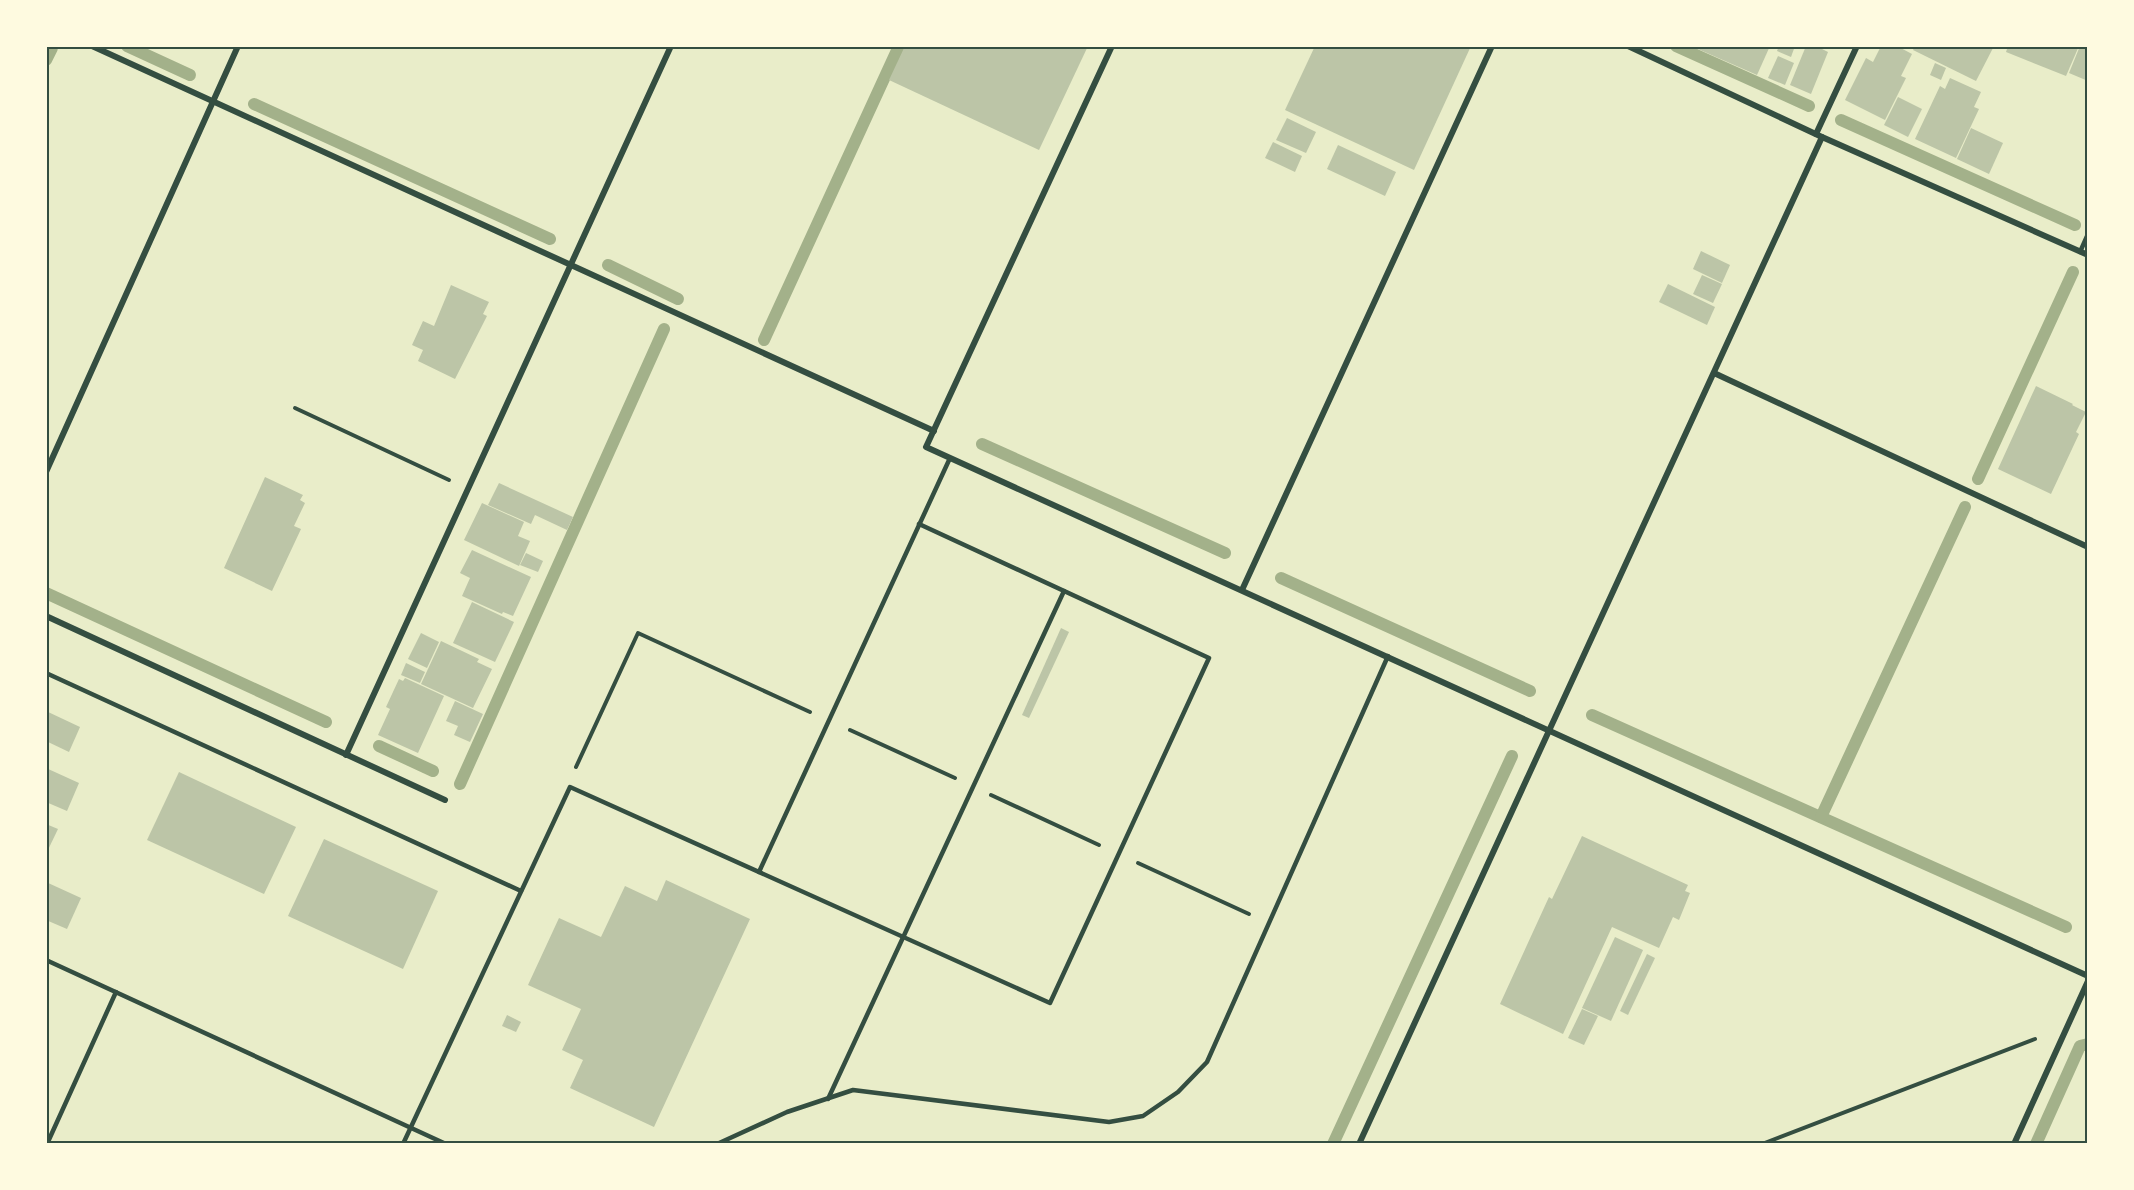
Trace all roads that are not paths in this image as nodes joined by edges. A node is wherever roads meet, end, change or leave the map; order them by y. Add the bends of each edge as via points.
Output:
1 (92, 46) edge
2 (238, 46) edge
3 (671, 46) edge
4 (1112, 46) edge
5 (1492, 46) edge
6 (1628, 46) edge
7 (1857, 46) edge
8 (213, 102) junction
9 (1819, 135) junction
10 (2088, 234) edge
11 (2080, 252) junction
12 (2088, 255) edge
13 (570, 265) junction
14 (1714, 373) junction
15 (934, 431) junction
16 (950, 458) junction
17 (46, 472) edge
18 (919, 524) junction
19 (2088, 547) edge
20 (1242, 590) junction
21 (1064, 591) junction
22 (46, 616) edge
23 (1388, 656) junction
24 (46, 673) edge
25 (1550, 730) junction
26 (346, 754) junction
27 (445, 800) dead end
28 (759, 872) junction
29 (521, 891) junction
30 (903, 937) junction
31 (46, 960) edge
32 (2088, 976) edge
33 (2088, 981) edge
34 (117, 992) junction
35 (828, 1099) junction
36 (411, 1127) junction
37 (47, 1143) edge
38 (404, 1143) edge
39 (446, 1143) edge
40 (717, 1143) edge
41 (1359, 1143) edge
42 (2013, 1143) edge

1 - 8 street
2 - 8 street
3 - 13 street
4 - 15 street
5 - 20 street
6 - 9 street
7 - 9 street
8 - 13 street
8 - 17 street
9 - 11 street
9 - 14 street
10 - 11 lane
11 - 12 street
13 - 15 street
13 - 26 street
14 - 19 street
14 - 25 street
15 - 16 street via 926,447
16 - 18 lane
16 - 20 street
18 - 21 lane
18 - 28 lane
20 - 23 street
21 - 30 lane
21 - 30 lane via 1209,658 1050,1003
22 - 26 street
23 - 25 street
23 - 35 lane via 1207,1062 1178,1092 1143,1116 1109,1122 853,1090
24 - 29 lane
25 - 32 street
25 - 41 street
26 - 27 street
28 - 29 lane via 570,786
28 - 30 lane
29 - 36 lane
30 - 35 lane
31 - 34 lane
33 - 42 street
34 - 36 lane
34 - 37 lane
35 - 40 lane via 787,1112
36 - 38 lane
36 - 39 lane

